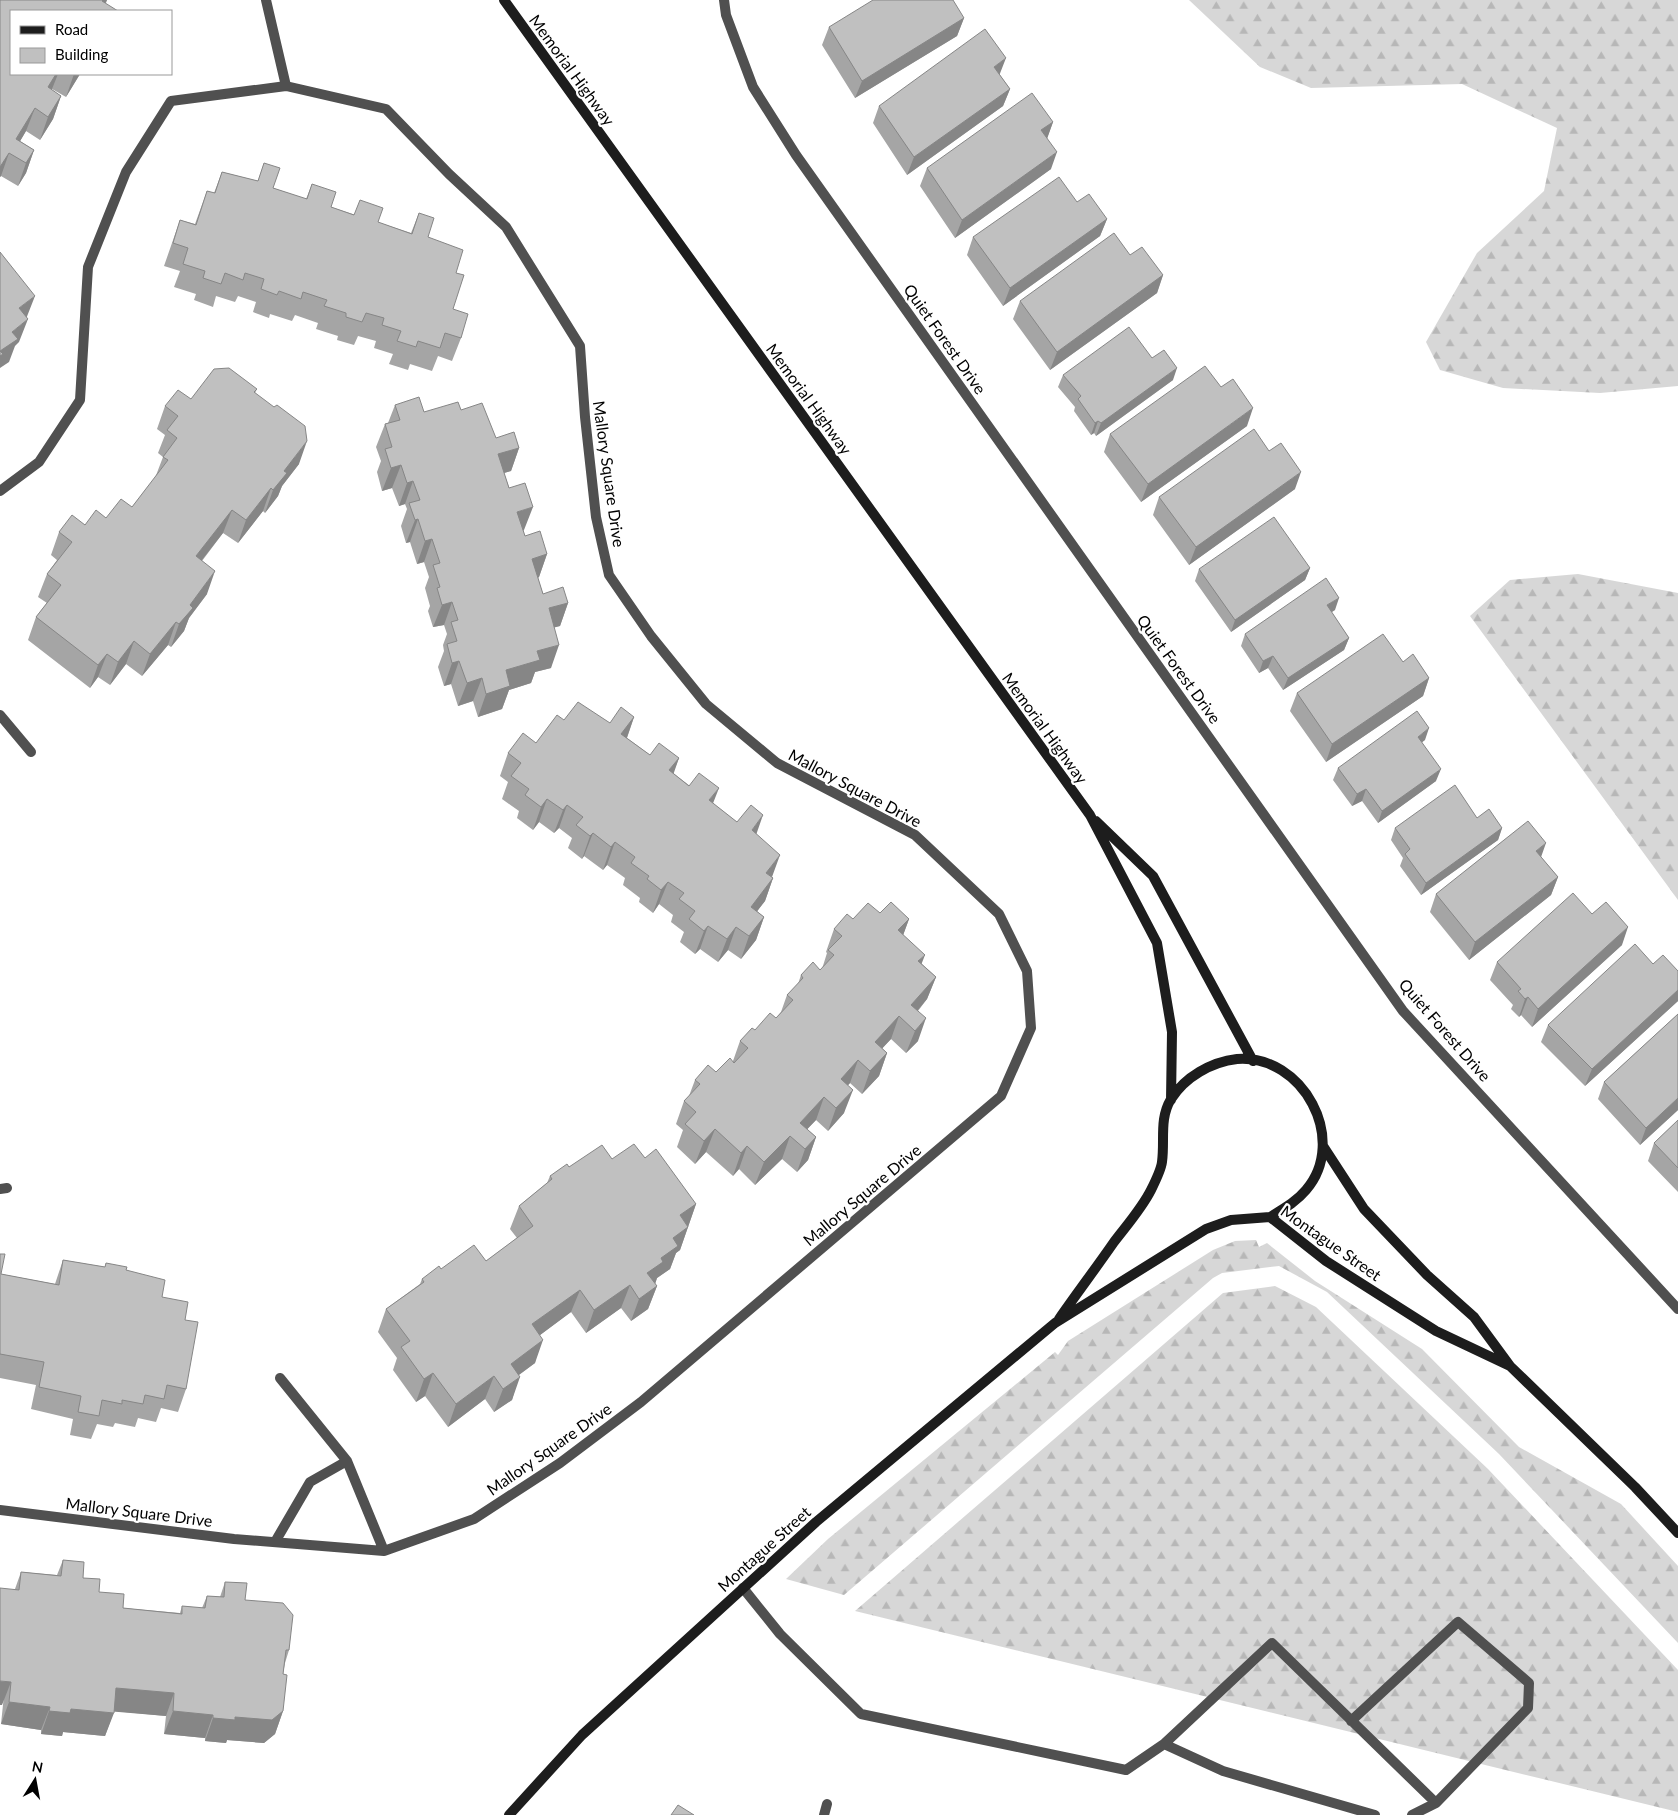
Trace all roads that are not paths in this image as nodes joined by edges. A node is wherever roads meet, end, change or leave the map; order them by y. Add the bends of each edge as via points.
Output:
1 (266, 0) edge
2 (504, 0) edge
3 (724, 0) edge
4 (286, 86) junction
5 (0, 491) edge
6 (0, 715) edge
7 (31, 752) dead end
8 (1090, 815) junction
9 (1253, 1061) junction
10 (1171, 1100) junction
11 (1323, 1146) junction
12 (1270, 1216) junction
13 (1678, 1310) edge
14 (1055, 1323) junction
15 (1510, 1366) junction
16 (280, 1378) dead end
17 (347, 1461) junction
18 (0, 1510) edge
19 (1678, 1534) edge
20 (275, 1542) junction
21 (384, 1551) junction
22 (743, 1588) junction
23 (1351, 1721) junction
24 (1164, 1744) junction
25 (1436, 1803) junction
26 (827, 1804) dead end
27 (509, 1815) edge
28 (824, 1815) edge
29 (1375, 1815) edge
30 (1412, 1815) edge

1 - 4 street
2 - 8 street, Memorial Highway
3 - 13 street, Quiet Forest Drive via 726,15 753,87 796,155 1403,1011
4 - 5 street, Mallory Square Drive via 170,101 126,172 88,267 80,400 39,462
4 - 21 street, Mallory Square Drive via 386,109 506,227 580,346 596,517 609,575 651,636 706,704 777,763 915,835 999,914 1027,971 1031,1019 1031,1028 1001,1096 641,1402 560,1463 474,1519
6 - 7 street
8 - 9 street, Memorial Highway via 1154,876
8 - 10 street, Memorial Highway via 1157,943 1172,1032
9 - 10 street via 1238,1059 1212,1065 1188,1079
9 - 11 street via 1289,1075 1308,1095 1320,1119
10 - 14 street, Montague Street via 1162,1123 1162,1163 1151,1190
11 - 12 street via 1318,1168 1307,1190
11 - 15 street, Montague Street via 1364,1208 1427,1276 1474,1317
12 - 14 street, Montague Street via 1231,1220 1206,1229
12 - 15 street, Montague Street via 1326,1261 1436,1331
14 - 22 street, Montague Street via 816,1522
15 - 19 street, Montague Street via 1635,1487
16 - 17 street
17 - 20 street via 310,1482
17 - 21 street
18 - 20 street, Mallory Square Drive
20 - 21 street, Mallory Square Drive
22 - 24 street via 780,1634 861,1714 1126,1770
22 - 27 street, Montague Street via 582,1734
23 - 24 street via 1272,1644
23 - 25 street
23 - 25 street via 1458,1622 1529,1683 1528,1708
24 - 29 street via 1223,1771
25 - 30 street
26 - 28 street

